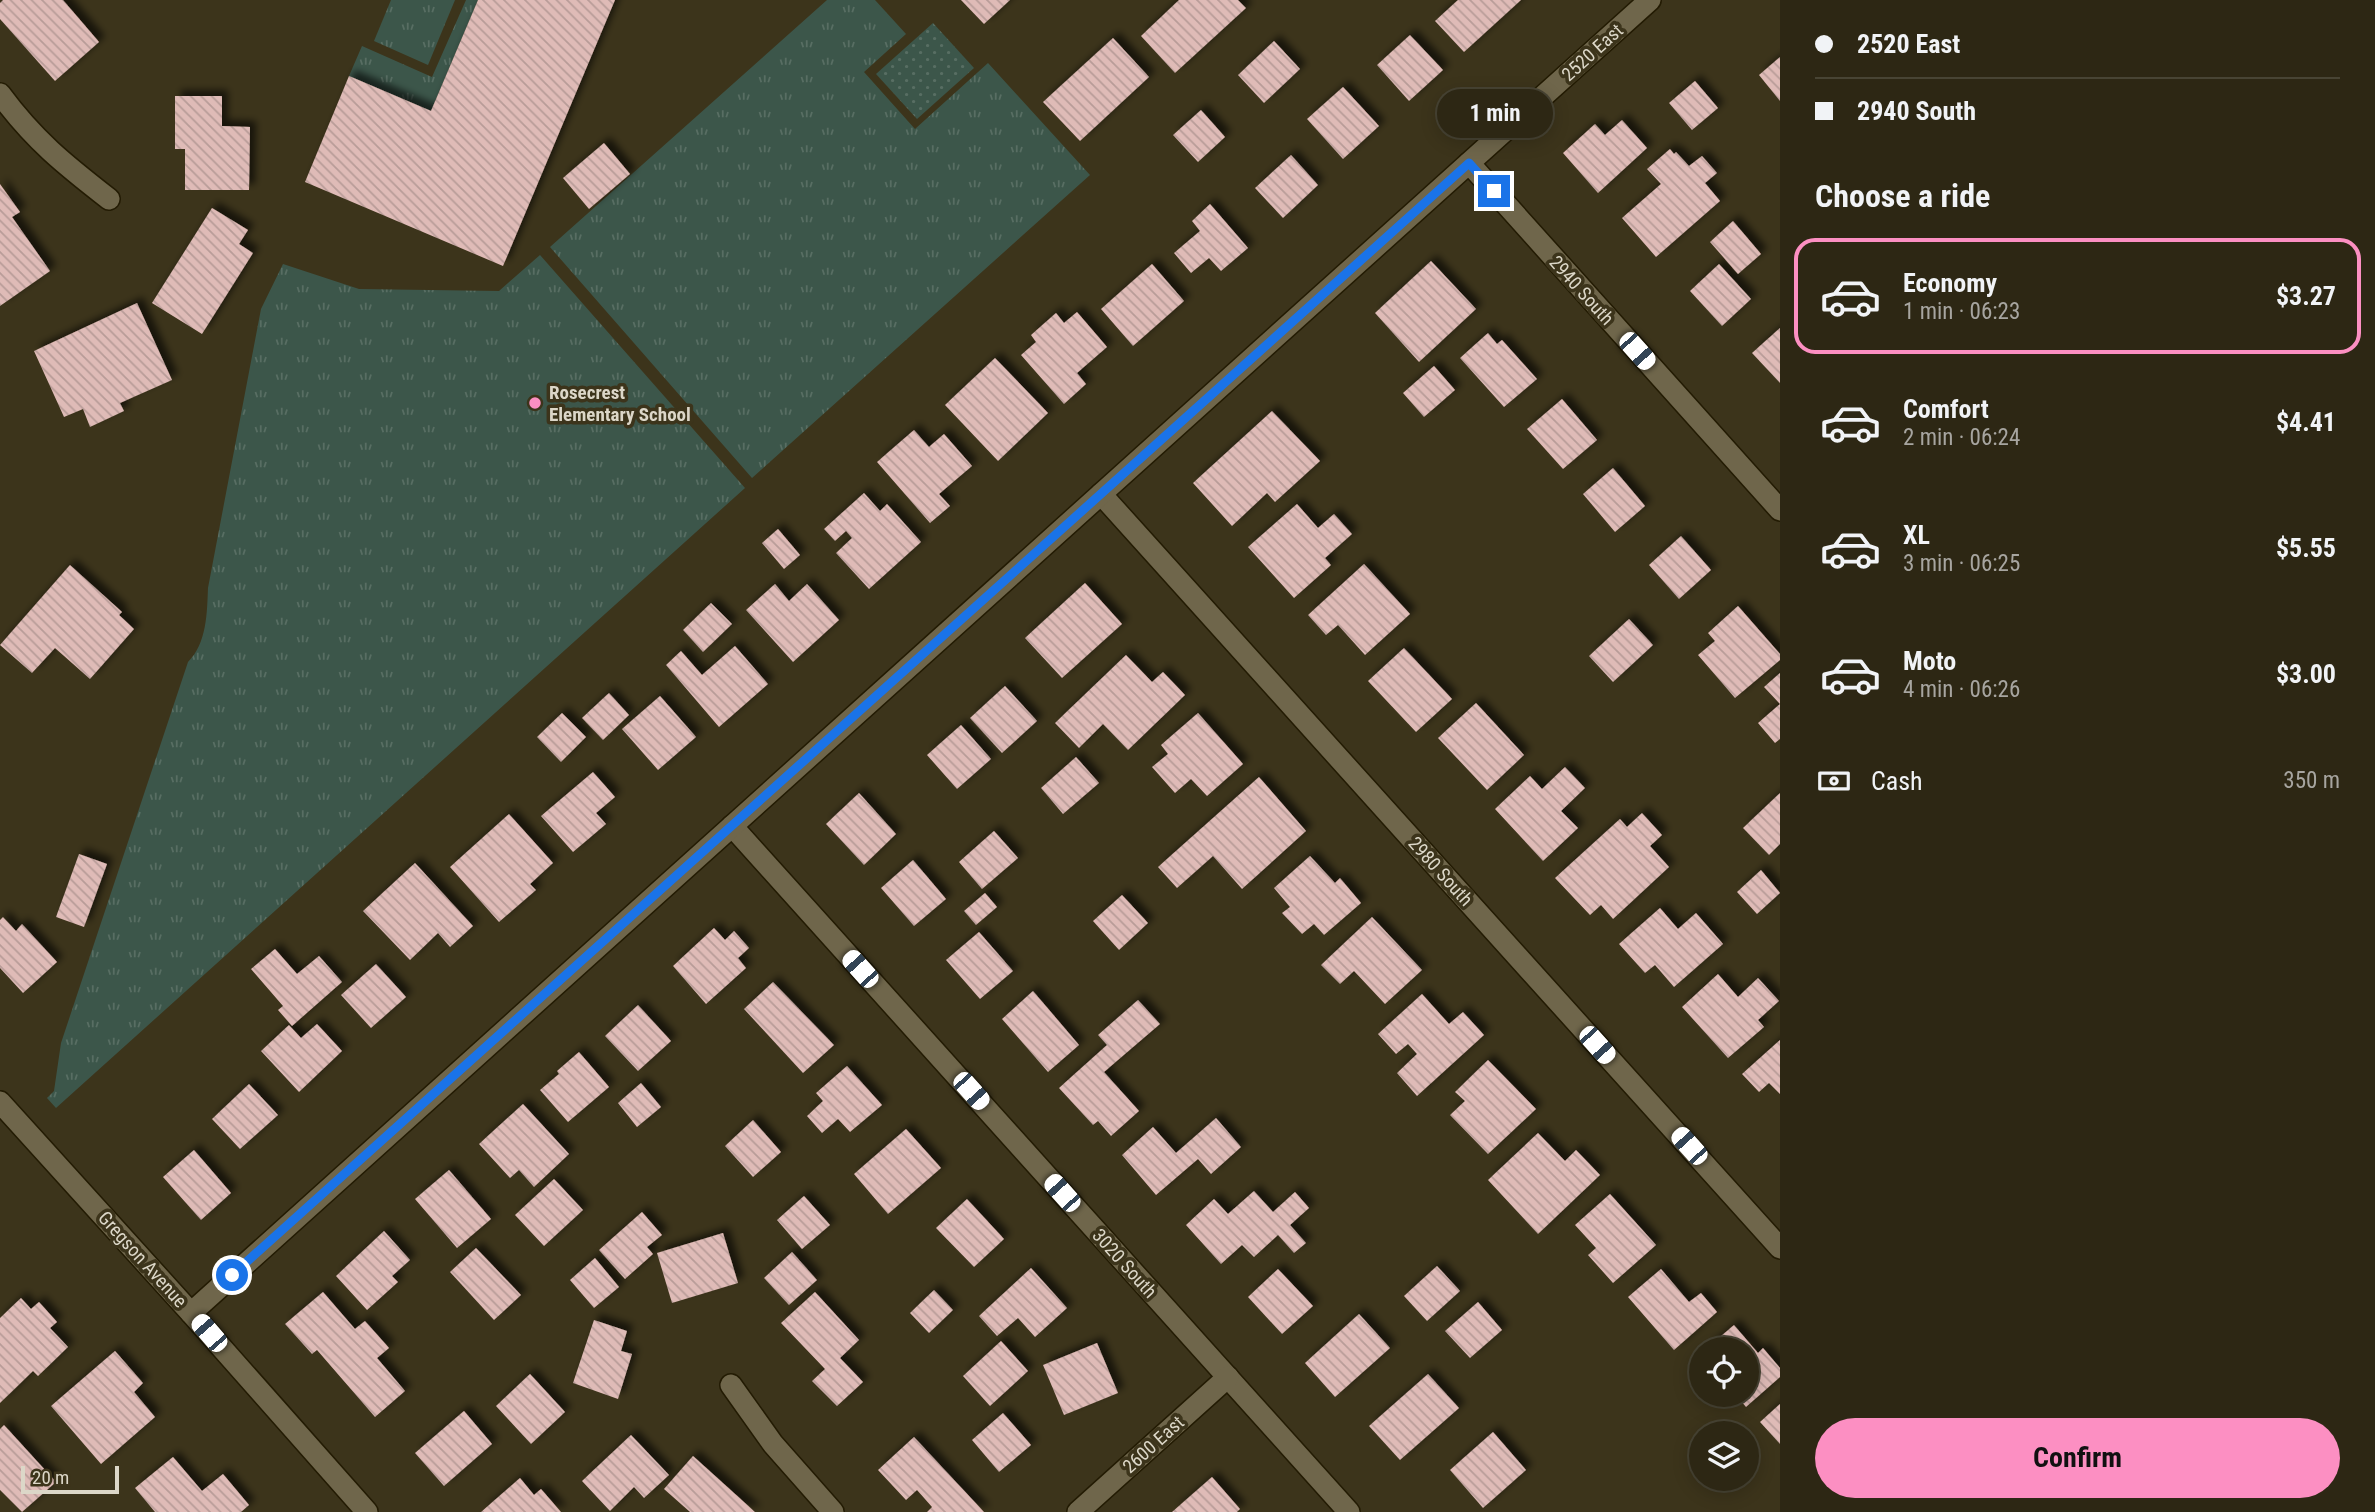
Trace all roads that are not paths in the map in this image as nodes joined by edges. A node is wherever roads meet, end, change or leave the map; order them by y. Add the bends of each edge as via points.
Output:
1 (1650, 0) edge
2 (0, 94) edge
3 (1469, 163) junction
4 (109, 199) dead end
5 (1101, 494) junction
6 (1780, 510) edge
7 (732, 826) junction
8 (0, 1102) edge
9 (1780, 1248) edge
10 (191, 1312) junction
11 (1228, 1377) junction
12 (731, 1385) dead end
13 (367, 1512) edge
14 (833, 1512) edge
15 (1078, 1512) edge
16 (1349, 1512) edge

1 - 3 street, 2520 East
2 - 4 street via 52,154
3 - 5 street, 2520 East
3 - 6 street, 2940 South
5 - 7 street, 2520 East
5 - 9 street, 2980 South
7 - 10 street, 2520 East
7 - 11 street, 3020 South
8 - 10 street, Gregson Avenue
10 - 13 street, Gregson Avenue
11 - 15 street, 2600 East
11 - 16 street, 3020 South
12 - 14 street via 773,1444

